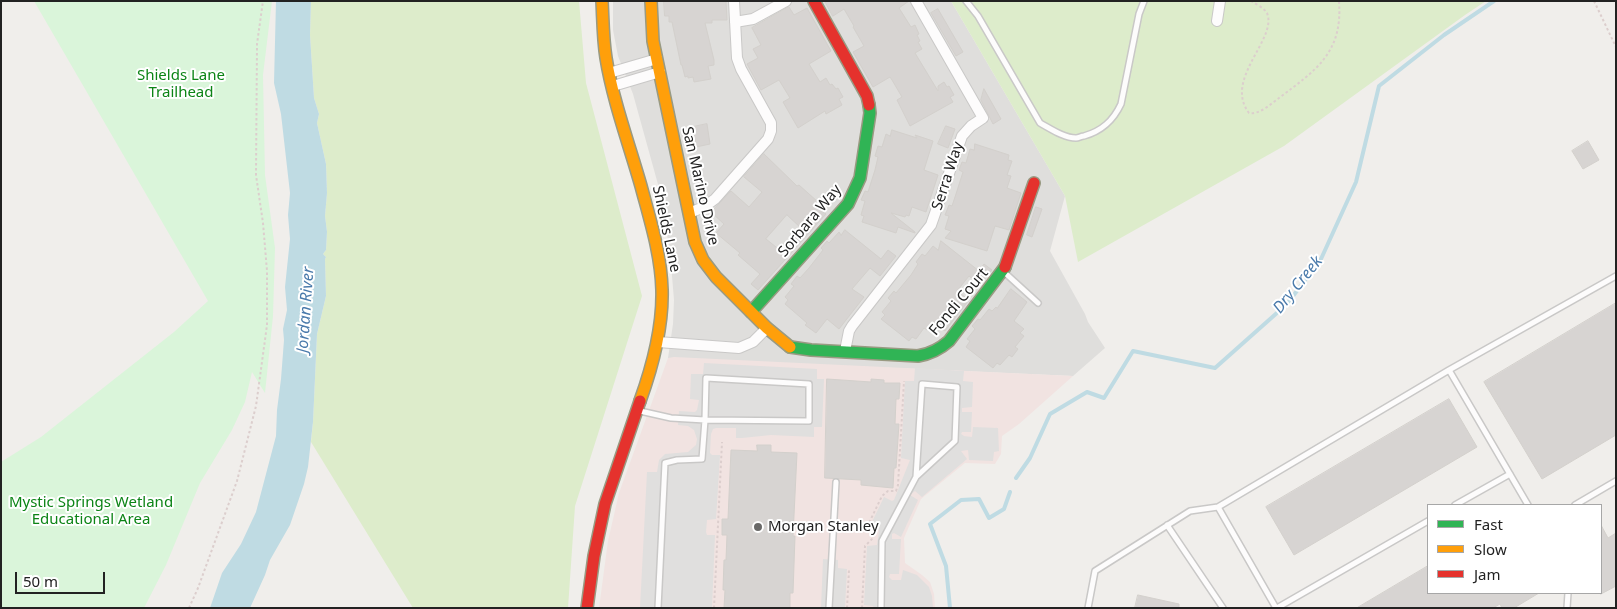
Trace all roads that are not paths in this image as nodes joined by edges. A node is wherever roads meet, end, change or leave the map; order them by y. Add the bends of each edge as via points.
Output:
1 (602, 1) edge
2 (651, 1) edge
3 (734, 1) edge
4 (786, 1) edge
5 (814, 1) edge
6 (916, 1) edge
7 (1144, 1) edge
8 (1220, 1) edge
9 (970, 3) edge
10 (1217, 21) dead end
11 (735, 22) junction
12 (657, 59) junction
13 (660, 72) junction
14 (609, 73) junction
15 (612, 86) junction
16 (1034, 183) dead end
17 (689, 213) junction
18 (1004, 272) junction
19 (1616, 276) edge
20 (1038, 303) dead end
21 (751, 312) junction
22 (767, 328) junction
23 (658, 342) junction
24 (845, 351) junction
25 (1449, 370) junction
26 (637, 411) junction
27 (705, 420) junction
28 (1510, 474) junction
29 (916, 477) junction
30 (1616, 481) edge
31 (836, 482) dead end
32 (1457, 504) edge
33 (1527, 504) edge
34 (1576, 504) edge
35 (1218, 507) junction
36 (1427, 521) edge
37 (1168, 525) junction
38 (1568, 594) edge
39 (587, 608) edge
40 (658, 608) edge
41 (829, 608) edge
42 (881, 608) edge
43 (1088, 608) edge
44 (1223, 608) edge
45 (1276, 608) edge
46 (1567, 608) edge

1 - 14 street, Shields Lane
2 - 12 street, San Marino Drive
3 - 11 street
4 - 11 street via 753,19
5 - 21 street, Sorbara Way via 867,96 870,113 860,178 848,204
6 - 24 street, Serra Way via 983,118 962,136 931,225 852,326
7 - 9 lane via 1121,104 1104,127 1076,138 1040,123
8 - 10 street
11 - 17 street via 738,64 769,119 771,131 768,139 715,199
12 - 13 street, San Marino Drive
12 - 14 street
13 - 15 street
13 - 17 street, San Marino Drive
14 - 15 street, Shields Lane
15 - 23 street, Shields Lane via 658,247 662,303
16 - 18 street, Fondi Court
17 - 21 street, San Marino Drive via 695,242 703,260
18 - 20 lane
18 - 24 street, Fondi Court via 939,349 918,356
19 - 25 lane
21 - 22 street, San Marino Drive
22 - 23 street via 739,348
22 - 24 street, San Marino Drive via 792,348
23 - 26 street, Shields Lane
25 - 28 lane
25 - 35 lane
26 - 27 lane
26 - 39 street, Shields Lane via 600,521
27 - 27 lane via 809,421 809,384 706,378
27 - 40 lane via 702,459 665,463
28 - 32 lane
28 - 33 lane
29 - 29 lane via 922,384 957,387 955,441
29 - 42 lane via 882,541
30 - 34 lane
31 - 41 lane
35 - 37 lane via 1190,511
35 - 45 lane
36 - 45 lane
37 - 43 lane via 1096,571
37 - 44 lane
38 - 46 lane

